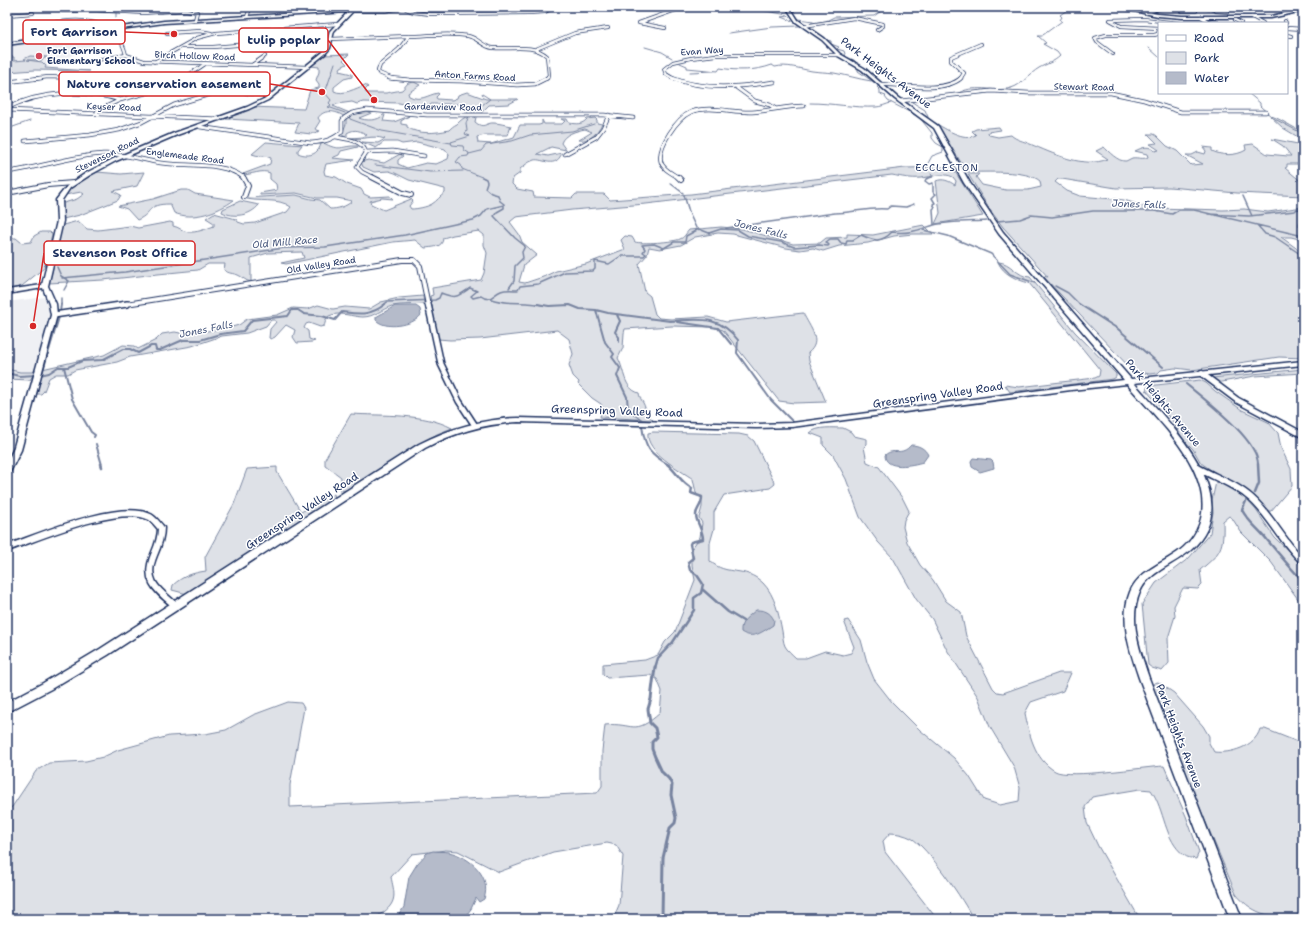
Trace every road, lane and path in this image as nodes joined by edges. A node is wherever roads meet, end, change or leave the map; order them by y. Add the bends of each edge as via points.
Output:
1 (98, 7) edge
2 (246, 7) edge
3 (300, 7) edge
4 (354, 7) edge
5 (410, 7) edge
6 (554, 7) edge
7 (684, 7) edge
8 (754, 7) edge
9 (788, 7) edge
10 (1116, 7) edge
11 (1141, 7) edge
12 (1182, 7) edge
13 (1189, 7) edge
14 (1192, 7) edge
15 (1200, 7) edge
16 (404, 8) junction
17 (1174, 8) edge
18 (1302, 8) edge
19 (171, 9) edge
20 (586, 9) dead end
21 (92, 10) junction
22 (1154, 10) junction
23 (1217, 10) dead end
24 (62, 11) dead end
25 (350, 11) junction
26 (33, 13) dead end
27 (306, 13) junction
28 (1146, 13) junction
29 (1162, 13) junction
30 (7, 15) edge
31 (247, 16) junction
32 (1201, 17) junction
33 (1252, 17) junction
34 (195, 20) junction
35 (1235, 20) dead end
36 (1160, 22) edge
37 (1209, 22) edge
38 (1239, 22) edge
39 (1261, 22) edge
40 (338, 24) junction
41 (1288, 25) edge
42 (33, 26) dead end
43 (804, 26) junction
44 (608, 28) dead end
45 (665, 28) dead end
46 (110, 29) junction
47 (1158, 29) edge
48 (1303, 29) edge
49 (877, 30) dead end
50 (96, 32) junction
51 (167, 33) dead end
52 (212, 34) junction
53 (1158, 34) edge
54 (1288, 35) edge
55 (408, 36) junction
56 (1291, 36) dead end
57 (330, 39) junction
58 (274, 42) dead end
59 (7, 44) edge
60 (981, 44) dead end
61 (182, 47) junction
62 (536, 49) junction
63 (1113, 54) dead end
64 (126, 55) junction
65 (839, 55) junction
66 (265, 56) dead end
67 (85, 62) dead end
68 (153, 62) junction
69 (206, 64) junction
70 (252, 65) junction
71 (308, 67) junction
72 (7, 82) edge
73 (178, 82) junction
74 (774, 82) dead end
75 (880, 84) junction
76 (232, 88) junction
77 (736, 88) junction
78 (272, 95) junction
79 (120, 100) junction
80 (900, 101) junction
81 (804, 106) dead end
82 (7, 109) edge
83 (776, 109) junction
84 (97, 111) dead end
85 (1265, 112) dead end
86 (154, 115) junction
87 (434, 115) junction
88 (609, 115) junction
89 (632, 118) dead end
90 (220, 119) junction
91 (430, 121) dead end
92 (200, 126) junction
93 (336, 137) junction
94 (25, 141) dead end
95 (366, 152) junction
96 (565, 154) dead end
97 (125, 155) junction
98 (424, 156) dead end
99 (7, 172) edge
100 (681, 180) dead end
101 (72, 184) junction
102 (7, 193) edge
103 (411, 195) dead end
104 (244, 197) dead end
105 (45, 286) junction
106 (7, 292) edge
107 (54, 315) junction
108 (1303, 363) edge
109 (1201, 373) junction
110 (1129, 381) junction
111 (474, 424) junction
112 (1303, 435) edge
113 (1198, 468) junction
114 (7, 470) edge
115 (7, 548) edge
116 (1303, 561) edge
117 (176, 606) junction
118 (7, 707) edge
119 (1236, 919) edge

1 - 21 street
2 - 31 street via 249,11
3 - 27 street via 306,10
4 - 25 main road, Stevenson Road
5 - 16 street
6 - 16 street via 529,14 430,14
6 - 20 street
7 - 45 street via 640,23
8 - 9 street
9 - 43 main road, Park Heights Avenue via 794,18
10 - 28 main road
11 - 22 street
12 - 13 street
12 - 17 street
13 - 14 street
13 - 17 street via 1196,11
15 - 23 street
16 - 25 street
17 - 22 street
18 - 33 main road via 1277,16
19 - 21 street via 144,13
19 - 34 street via 196,11
21 - 24 street
22 - 28 street
22 - 29 street
25 - 27 main road
25 - 40 main road, Stevenson Road
26 - 30 street
27 - 31 main road
28 - 29 main road
29 - 32 main road
29 - 36 street
31 - 34 main road
32 - 33 main road
32 - 37 street
33 - 39 street
34 - 46 main road
35 - 38 street
36 - 47 street via 1141,19 1110,20 1120,26
40 - 52 street via 232,30
40 - 57 main road, Stevenson Road
41 - 48 street
42 - 46 street via 87,21 103,24
43 - 49 street via 857,18 883,24
43 - 65 main road, Park Heights Avenue
44 - 62 street via 575,33
46 - 50 main road
50 - 59 main road
50 - 64 street via 121,41
51 - 52 street via 202,31
52 - 61 street via 197,38
53 - 63 street via 1106,35 1095,38
54 - 56 street
55 - 57 street
55 - 62 street via 462,35 488,47
55 - 62 street, Anton Farms Road via 395,53 380,66 380,74 403,80 526,85 542,81 549,75 547,56
57 - 71 main road, Stevenson Road via 327,50
58 - 61 street
60 - 75 street via 951,57 951,61 964,73 958,81 927,87
61 - 68 street
64 - 67 street
64 - 68 street, Birch Hollow Road
65 - 75 main road, Park Heights Avenue via 863,69
65 - 77 street, Evan Way via 696,56 676,60 664,67 664,73 691,84
66 - 70 street
68 - 69 street, Birch Hollow Road
69 - 70 street, Birch Hollow Road
69 - 73 street
70 - 71 street, Birch Hollow Road
71 - 78 main road, Stevenson Road
72 - 73 street via 48,77
73 - 76 street via 217,84
73 - 79 street
74 - 77 street, Evan Way
75 - 80 main road, Park Heights Avenue
76 - 78 street via 248,93
76 - 86 street via 174,105
77 - 83 street via 755,101
78 - 90 main road, Stevenson Road via 255,106
79 - 82 street via 109,96 45,95 26,99
79 - 84 street
80 - 85 street, Stewart Road via 992,91 1111,93 1181,112
80 - 110 main road, Park Heights Avenue via 936,127 992,222
81 - 83 street
82 - 86 street, Keyser Road
83 - 100 street via 752,112 704,110 685,115 662,145 660,154 664,167
86 - 90 street, Keyser Road
86 - 94 street via 136,125 113,132
87 - 88 street, Gardenview Road
87 - 91 street
87 - 93 street, Gardenview Road via 374,110 354,112 342,119 342,131
88 - 89 street, Gardenview Road
88 - 96 street via 596,137
90 - 92 main road, Stevenson Road
92 - 93 street via 307,143
92 - 97 main road, Stevenson Road
93 - 95 street via 358,143
95 - 98 street via 393,151
95 - 103 street via 358,165 359,169
97 - 99 street, Englemeade Road via 93,155
97 - 101 main road, Stevenson Road
97 - 104 street, Englemeade Road via 157,162 232,171 246,181 248,188
101 - 102 street via 48,185
101 - 105 main road, Stevenson Road via 59,200 60,219
105 - 106 main road
105 - 107 main road via 54,307
107 - 111 street, Old Valley Road via 407,260 417,262 420,266 441,364 459,401
107 - 114 main road via 17,450
108 - 109 main road, Greenspring Valley Road
109 - 110 main road, Greenspring Valley Road
109 - 112 street via 1218,388 1246,406
110 - 111 main road, Greenspring Valley Road via 792,426 518,420
110 - 113 main road, Park Heights Avenue via 1180,441
111 - 117 main road, Greenspring Valley Road via 447,433 422,446
113 - 116 street via 1252,499 1289,548
113 - 119 main road, Park Heights Avenue via 1207,496 1206,514 1200,533 1182,553 1142,581 1135,591 1130,614 1132,637 1144,678
115 - 117 street via 93,519 132,514 148,517 155,520 161,528 149,571 150,581
117 - 118 main road, Greenspring Valley Road via 71,672

